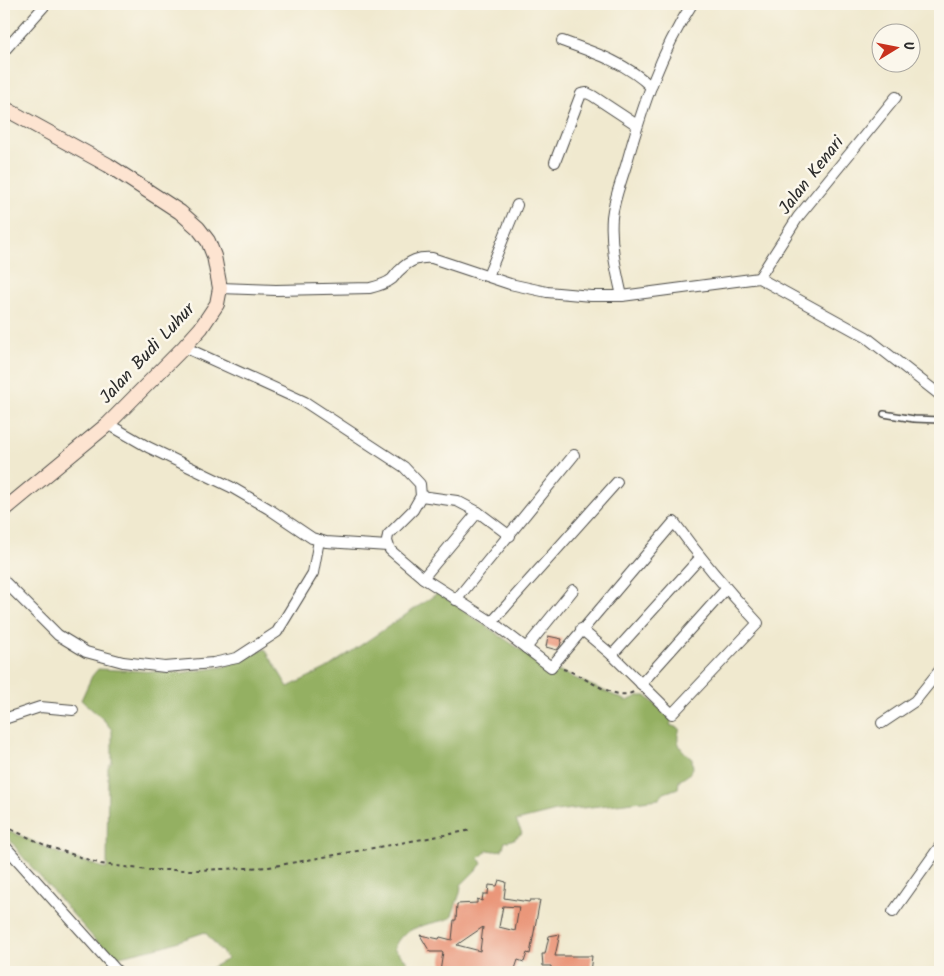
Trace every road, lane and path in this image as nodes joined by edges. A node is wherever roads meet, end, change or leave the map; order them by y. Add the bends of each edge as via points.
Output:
1 (46, 4) edge
2 (692, 4) edge
3 (562, 41) dead end
4 (4, 51) edge
5 (650, 87) junction
6 (896, 97) dead end
7 (4, 108) edge
8 (637, 125) junction
9 (555, 162) dead end
10 (517, 204) dead end
11 (488, 276) junction
12 (759, 278) junction
13 (220, 288) junction
14 (622, 296) junction
15 (184, 347) junction
16 (940, 395) edge
17 (884, 414) dead end
18 (940, 420) edge
19 (108, 424) junction
20 (574, 455) dead end
21 (617, 482) dead end
22 (421, 496) junction
23 (4, 510) edge
24 (478, 512) junction
25 (510, 536) junction
26 (319, 540) junction
27 (388, 546) junction
28 (700, 558) junction
29 (422, 578) junction
30 (4, 581) edge
31 (726, 589) junction
32 (573, 590) dead end
33 (456, 600) junction
34 (492, 622) junction
35 (581, 629) junction
36 (526, 648) junction
37 (612, 655) junction
38 (550, 667) junction
39 (940, 670) edge
40 (641, 684) junction
41 (73, 710) dead end
42 (4, 719) edge
43 (882, 723) dead end
44 (4, 826) edge
45 (472, 830) dead end
46 (940, 846) edge
47 (5, 848) edge
48 (893, 912) dead end
49 (118, 972) edge

1 - 4 street
2 - 5 street via 675,31
3 - 5 street via 615,63
5 - 8 street
6 - 12 street, Jalan Kenari via 798,217
7 - 13 main road via 108,165 180,212 208,241
8 - 9 street via 593,96 583,93 576,102
8 - 14 street via 612,215 613,249
10 - 11 street
11 - 13 street via 432,258 417,258 393,278 370,288
11 - 14 street via 547,292
12 - 14 street
12 - 16 street via 866,337
13 - 15 main road, Jalan Budi Luhur via 216,304
15 - 19 main road, Jalan Budi Luhur
15 - 22 street via 305,402 404,467 420,484
17 - 18 lane
19 - 23 main road, Jalan Budi Luhur
19 - 26 street via 231,487
20 - 25 street
21 - 34 street
22 - 24 street via 457,501
22 - 27 street via 413,510 388,535
24 - 25 street
24 - 29 street
25 - 33 street
26 - 27 street
26 - 30 street via 313,573 277,632 237,658 213,663 165,667 123,662 86,652 58,635
27 - 29 street
28 - 31 street
28 - 35 street via 674,522
28 - 37 street
29 - 33 street
31 - 40 street
31 - 40 street via 758,623 672,714
32 - 36 street
33 - 34 street
34 - 36 street
35 - 37 street
35 - 38 street
36 - 38 street
37 - 40 street
38 - 40 path via 572,671 619,695 633,693
39 - 43 street via 915,701
41 - 42 street via 40,707
44 - 45 path via 47,846 101,864 148,870 269,866
46 - 48 street
47 - 49 street

